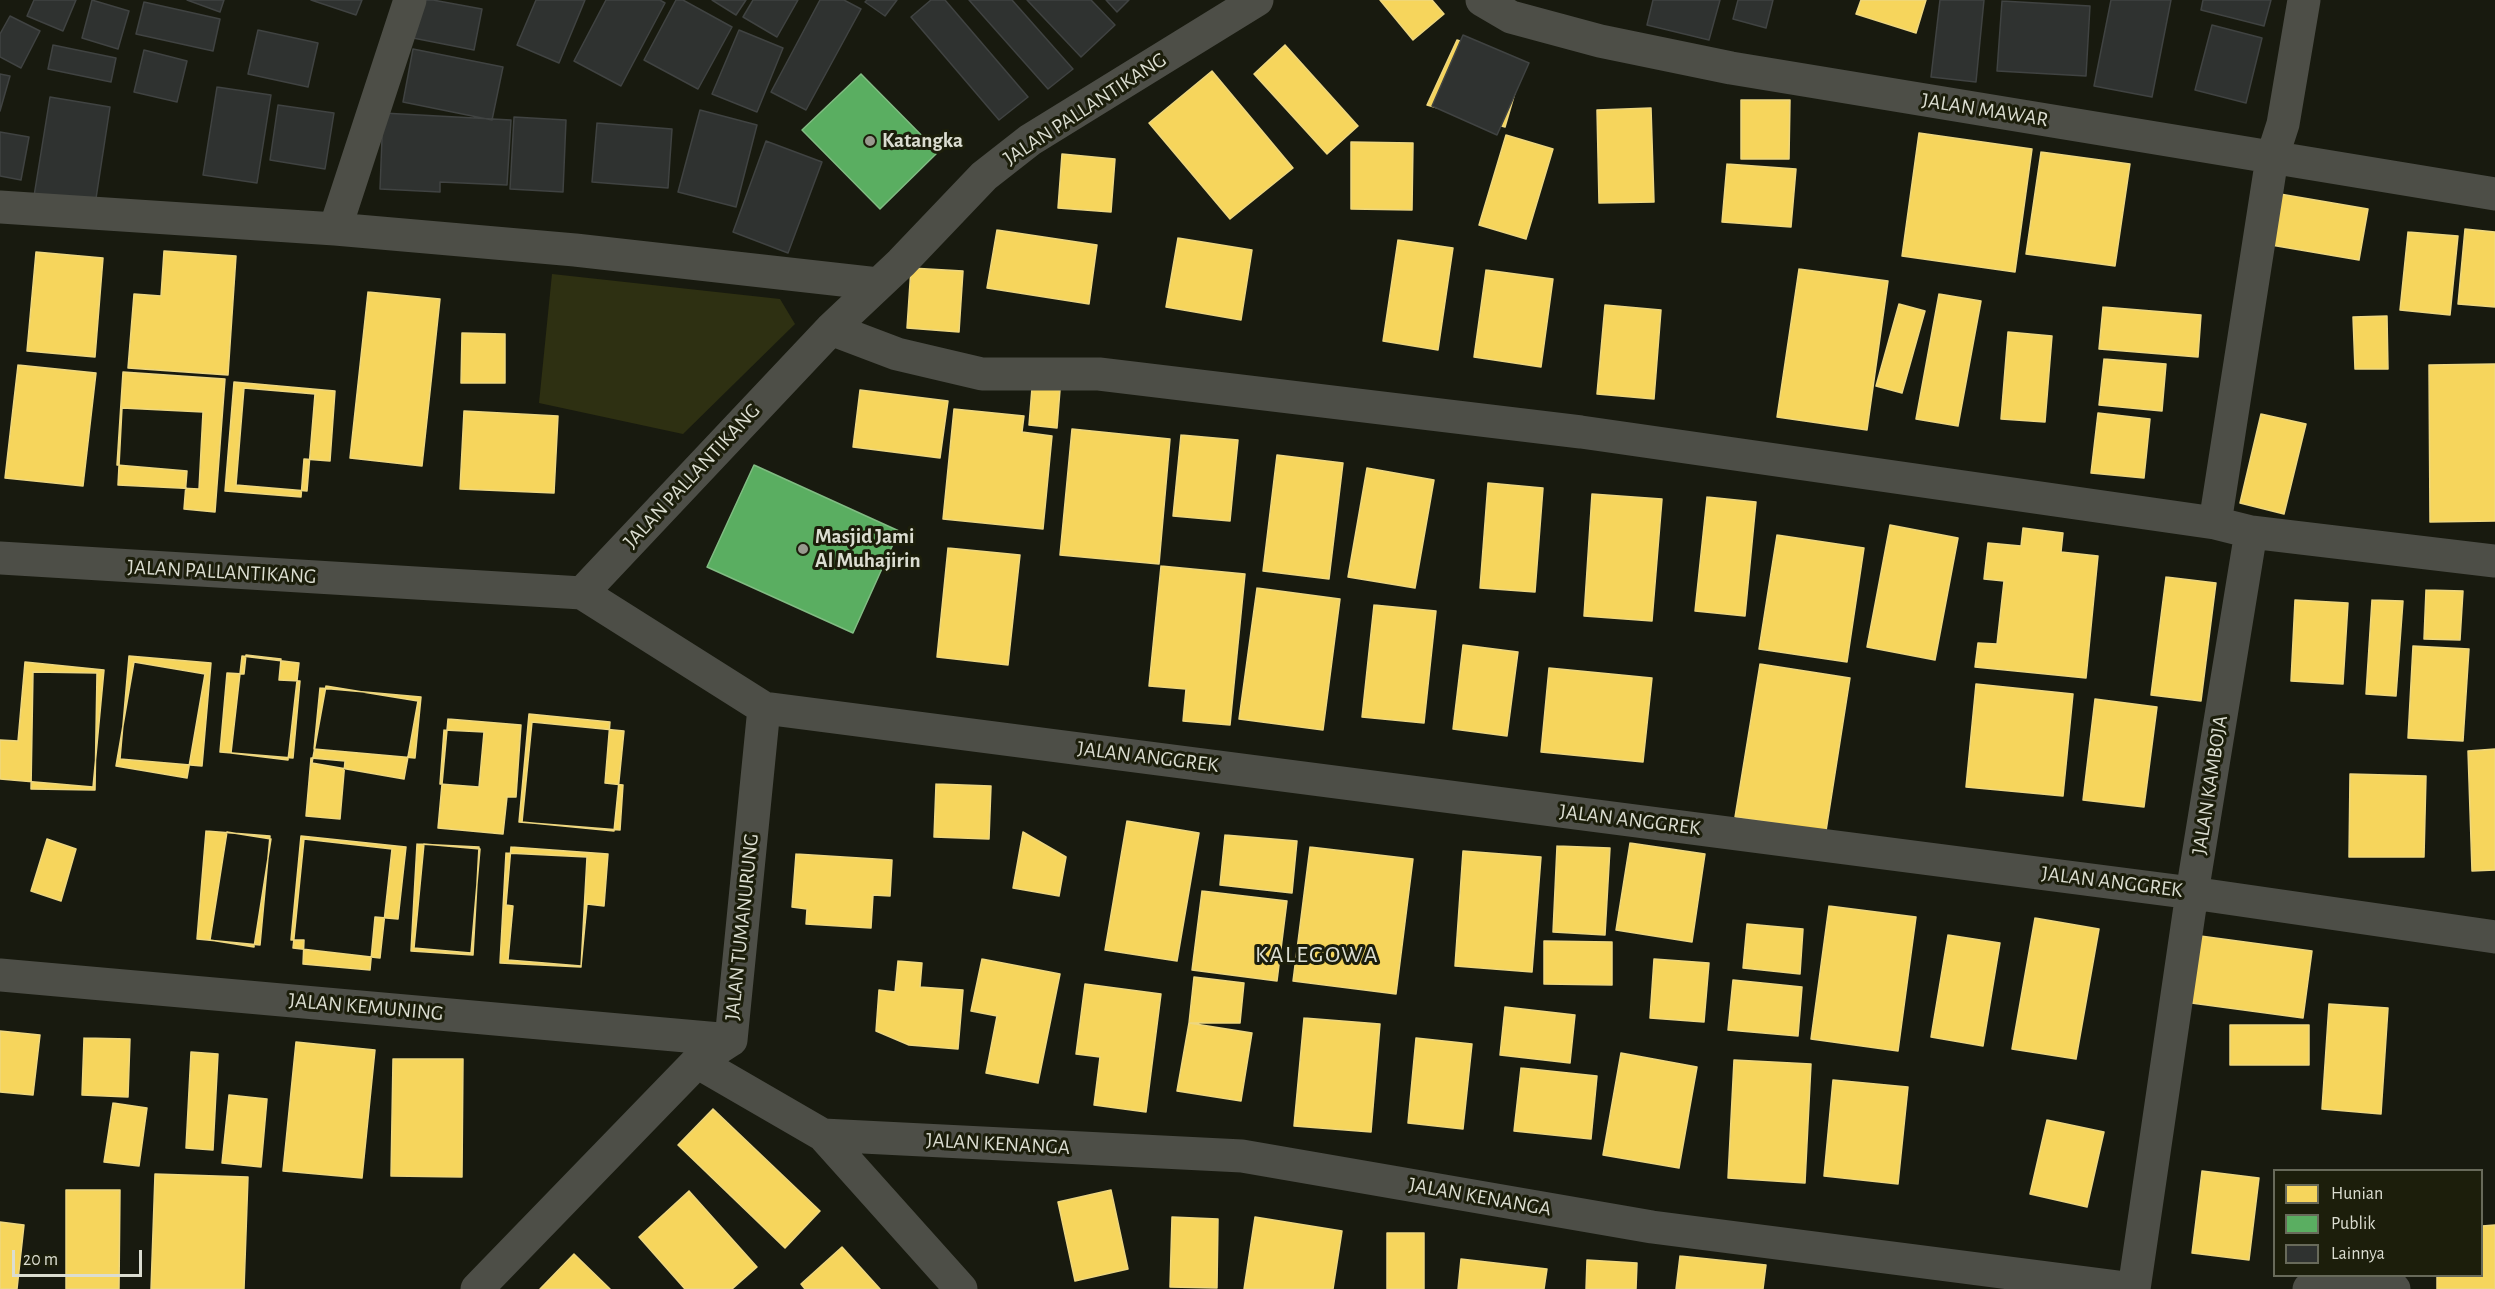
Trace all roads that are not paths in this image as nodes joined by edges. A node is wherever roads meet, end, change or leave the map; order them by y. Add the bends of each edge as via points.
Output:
1 (410, 0) edge
2 (1257, 0) edge
3 (1482, 0) edge
4 (2304, 0) edge
5 (2272, 158) junction
6 (2495, 194) edge
7 (0, 207) edge
8 (335, 230) junction
9 (878, 284) junction
10 (831, 329) junction
11 (2215, 523) junction
12 (2251, 532) junction
13 (0, 558) edge
14 (2495, 561) edge
15 (582, 593) junction
16 (764, 708) junction
17 (2192, 893) junction
18 (2495, 937) edge
19 (0, 975) edge
20 (731, 1040) junction
21 (697, 1062) junction
22 (823, 1135) junction
23 (2360, 1277) edge
24 (2381, 1277) edge
25 (477, 1289) edge
26 (961, 1289) edge
27 (2134, 1289) edge
28 (2309, 1289) edge
29 (2394, 1289) edge

1 - 8 street
2 - 9 street, JALAN PALLANTIKANG via 1030,140 984,176
3 - 5 street, JALAN MAWAR via 1511,16 1589,38 1731,68
4 - 5 street via 2283,124
5 - 6 street, JALAN MAWAR
5 - 11 street
7 - 8 street
8 - 9 street via 575,250
9 - 10 street, JALAN PALLANTIKANG
10 - 11 street via 897,354 982,374 1099,374 1581,432
10 - 15 street, JALAN PALLANTIKANG
11 - 12 street
12 - 14 street
12 - 17 street, JALAN KAMBOJA
13 - 15 street, JALAN PALLANTIKANG
15 - 16 street
16 - 17 street, JALAN ANGGREK
16 - 20 street, JALAN TUMANURUNG
17 - 18 street, JALAN ANGGREK
17 - 27 street, JALAN KAMBOJA
19 - 20 street, JALAN KEMUNING
20 - 21 street, JALAN TUMANURUNG
21 - 22 street
21 - 25 street, JALAN TUMANURUNG
22 - 26 street
22 - 27 street, JALAN KENANGA via 1242,1156 1652,1227
23 - 28 street
24 - 29 street

